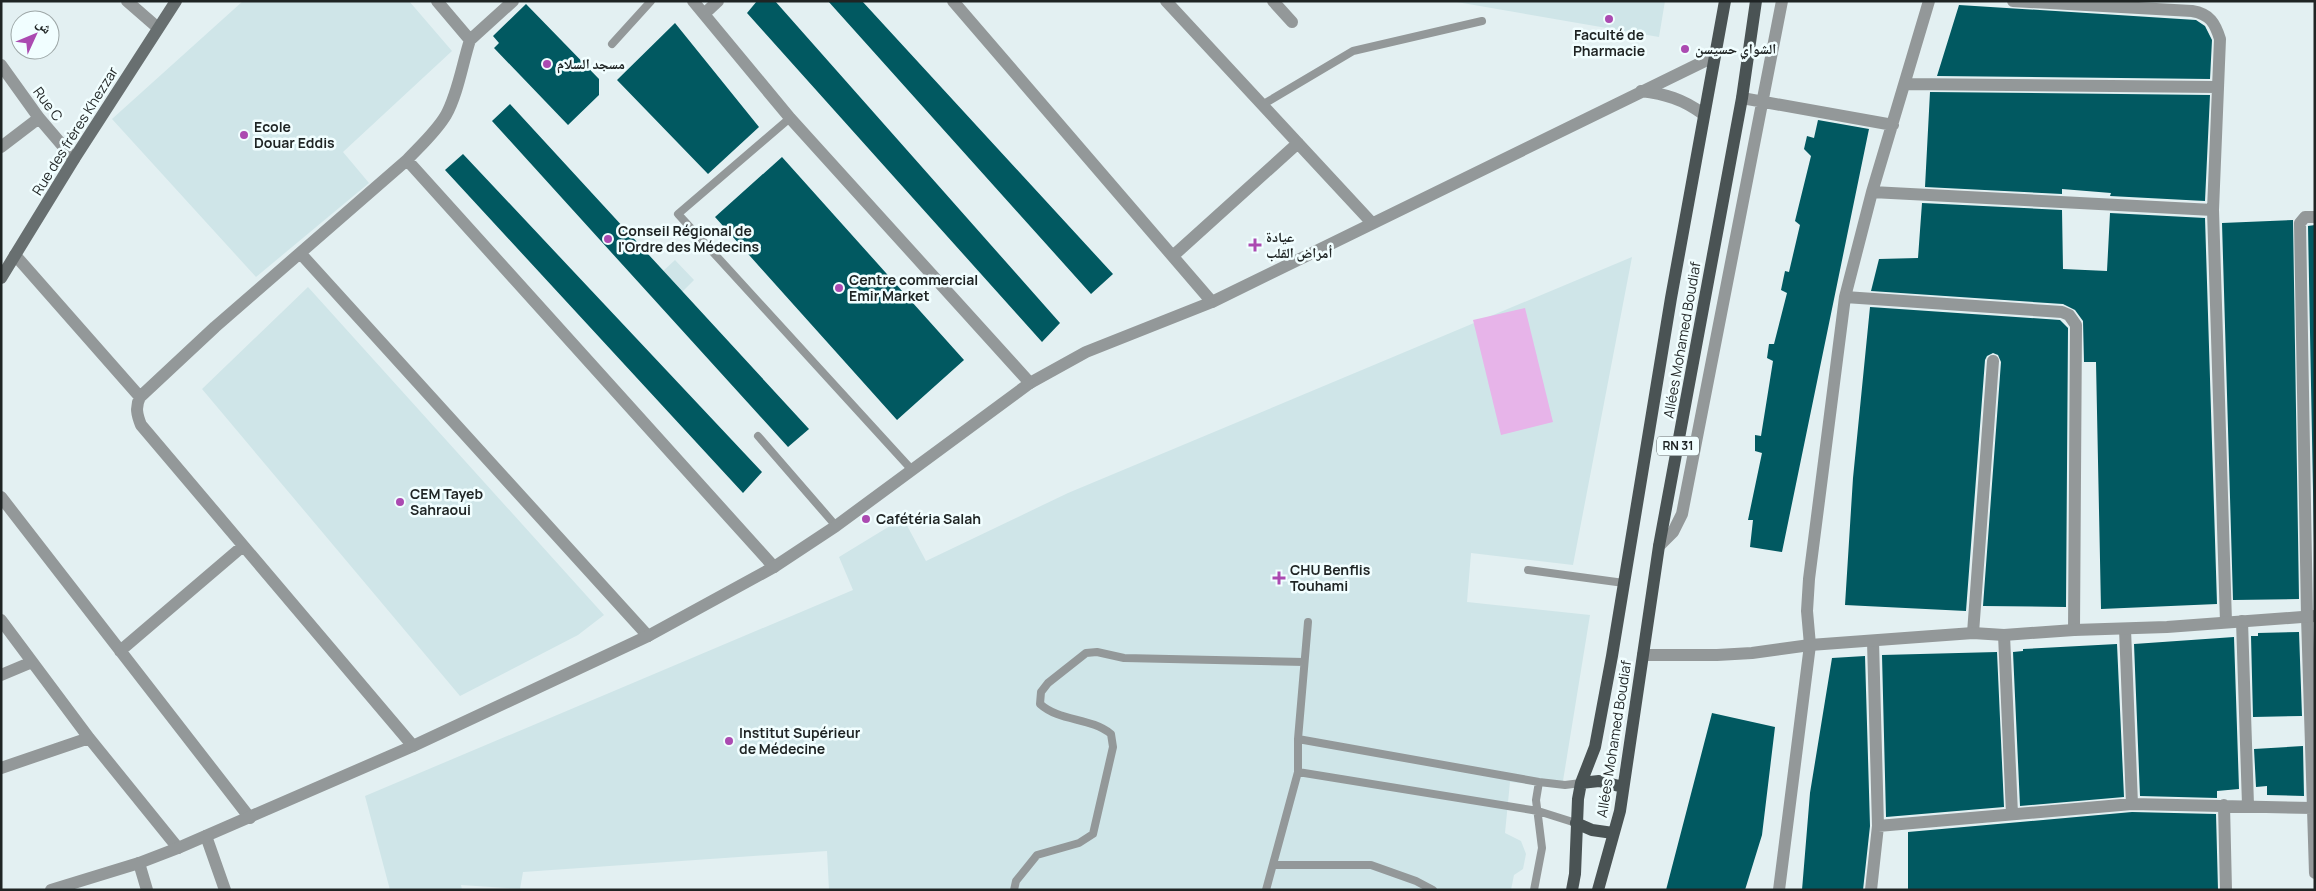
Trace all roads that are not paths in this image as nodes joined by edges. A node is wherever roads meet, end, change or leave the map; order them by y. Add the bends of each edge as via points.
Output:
1 (127, 1) edge
2 (176, 1) edge
3 (436, 1) edge
4 (513, 1) edge
5 (651, 1) edge
6 (693, 1) edge
7 (718, 1) edge
8 (953, 1) edge
9 (1166, 1) edge
10 (1272, 1) edge
11 (1725, 1) edge
12 (1756, 1) edge
13 (1782, 1) edge
14 (1929, 1) edge
15 (2013, 1) edge
16 (704, 14) junction
17 (1482, 21) dead end
18 (1292, 22) dead end
19 (158, 28) junction
20 (470, 40) junction
21 (612, 44) dead end
22 (1713, 58) junction
23 (1, 65) edge
24 (1906, 84) junction
25 (2217, 87) junction
26 (1640, 91) junction
27 (1742, 98) junction
28 (1764, 100) junction
29 (1262, 105) junction
30 (1703, 114) junction
31 (39, 118) junction
32 (790, 118) junction
33 (1893, 125) junction
34 (1298, 143) junction
35 (1, 147) edge
36 (74, 159) junction
37 (407, 160) junction
38 (1872, 192) junction
39 (2214, 210) junction
40 (2315, 217) edge
41 (1372, 223) junction
42 (15, 254) junction
43 (301, 254) junction
44 (1174, 256) junction
45 (1, 278) edge
46 (1846, 297) junction
47 (1212, 302) junction
48 (1993, 361) dead end
49 (1030, 383) junction
50 (140, 397) junction
51 (758, 436) dead end
52 (912, 470) junction
53 (1, 497) edge
54 (836, 526) junction
55 (243, 546) junction
56 (1659, 546) junction
57 (774, 567) junction
58 (1528, 570) dead end
59 (1624, 583) junction
60 (2311, 616) edge
61 (1, 620) edge
62 (2242, 621) junction
63 (1308, 622) dead end
64 (2226, 622) junction
65 (2125, 629) junction
66 (2074, 630) junction
67 (1973, 633) junction
68 (2004, 635) junction
69 (648, 636) junction
70 (1872, 641) junction
71 (1810, 645) junction
72 (120, 651) junction
73 (1643, 655) junction
74 (32, 662) junction
75 (1304, 662) junction
76 (1, 675) edge
77 (88, 738) junction
78 (1298, 739) junction
79 (413, 746) junction
80 (1, 768) edge
81 (1298, 772) junction
82 (1539, 782) junction
83 (1581, 783) junction
84 (1623, 787) junction
85 (2132, 804) junction
86 (2224, 805) junction
87 (2248, 805) junction
88 (2313, 808) junction
89 (1538, 812) junction
90 (2012, 814) junction
91 (250, 818) junction
92 (1576, 823) junction
93 (1878, 826) junction
94 (1613, 833) junction
95 (206, 836) junction
96 (178, 848) junction
97 (139, 863) junction
98 (1273, 864) junction
99 (2315, 873) edge
100 (51, 890) edge
101 (147, 890) edge
102 (225, 890) edge
103 (1014, 890) edge
104 (1266, 890) edge
105 (1433, 890) edge
106 (1534, 890) edge
107 (1572, 890) edge
108 (1598, 890) edge
109 (1779, 890) edge
110 (1871, 890) edge
111 (2226, 890) edge

1 - 19 street
2 - 19 main road, Rue des frères Khezzar
3 - 20 street
4 - 20 street
5 - 21 lane
6 - 16 street
7 - 16 street
8 - 44 street
9 - 29 street
10 - 18 street
11 - 22 main road, Allées Mohamed Boudiaf / RN 31
12 - 27 main road, Allées Mohamed Boudiaf / RN 31
13 - 28 street
14 - 24 street
15 - 25 street via 2192,11 2207,15 2220,39
16 - 32 street
17 - 29 lane via 1353,51
19 - 36 main road, Rue des frères Khezzar
20 - 37 street via 454,98 445,116
22 - 26 street
22 - 30 main road, Allées Mohamed Boudiaf / RN 31
23 - 31 street, Rue C
24 - 25 street
24 - 33 street
25 - 39 street
26 - 30 street via 1674,97
26 - 41 street
27 - 28 street
27 - 56 main road, Allées Mohamed Boudiaf / RN 31
28 - 33 street
28 - 56 street via 1682,514 1674,532
29 - 34 street
30 - 59 main road, Allées Mohamed Boudiaf / RN 31
31 - 35 street
31 - 36 street, Rue C
32 - 49 street
32 - 52 lane via 678,214
33 - 38 street
34 - 41 street
34 - 44 street
36 - 42 main road, Rue des frères Khezzar
37 - 43 street
37 - 57 street
38 - 39 street
38 - 46 street
39 - 64 street
40 - 60 street via 2305,217 2300,223
41 - 47 street
42 - 45 main road, Rue des frères Khezzar
42 - 50 street
43 - 50 street via 215,327
43 - 69 street
44 - 47 street
46 - 66 street via 2062,312 2074,319
46 - 71 street via 1809,579
47 - 49 street via 1086,352
48 - 67 street
49 - 52 street
50 - 55 street via 137,416 141,425
51 - 54 lane
52 - 54 street
53 - 72 street
54 - 57 street
55 - 72 street
55 - 79 street
56 - 73 main road, Allées Mohamed Boudiaf / RN 31
57 - 69 street
58 - 59 lane
59 - 83 main road, Allées Mohamed Boudiaf / RN 31 via 1595,746
60 - 62 street
60 - 88 street
61 - 74 street
62 - 64 street
62 - 87 street
63 - 75 lane
64 - 65 street
65 - 66 street
65 - 85 street
66 - 68 street
67 - 68 street
67 - 70 street
68 - 90 street
69 - 79 street
70 - 71 street
70 - 93 street
71 - 73 street via 1752,653
71 - 109 street
72 - 91 street
73 - 84 main road, Allées Mohamed Boudiaf / RN 31
74 - 76 street
74 - 77 street
75 - 78 lane
75 - 103 lane via 1124,658 1098,652 1086,653 1078,659 1048,683 1041,692 1040,704 1048,711 1100,725 1111,734 1113,747 1093,834 1079,843 1037,855 1016,881
77 - 80 street
77 - 96 street
78 - 81 lane
78 - 82 lane
79 - 91 street
81 - 89 lane
81 - 98 lane
82 - 83 lane
82 - 89 lane
83 - 84 main road via 1599,781
83 - 92 main road, Allées Mohamed Boudiaf / RN 31
84 - 94 main road, Allées Mohamed Boudiaf / RN 31
85 - 86 street
85 - 90 street
86 - 87 street
86 - 111 street
87 - 88 street
88 - 99 street
89 - 92 lane
89 - 106 lane via 1542,848
90 - 93 street
91 - 95 street
92 - 94 main road via 1592,830
92 - 107 main road, Allées Mohamed Boudiaf / RN 31
93 - 110 street
94 - 108 main road, Allées Mohamed Boudiaf / RN 31
95 - 96 street
95 - 102 street
96 - 97 street
97 - 100 street
97 - 101 street
98 - 104 lane
98 - 105 lane via 1371,865 1416,880

